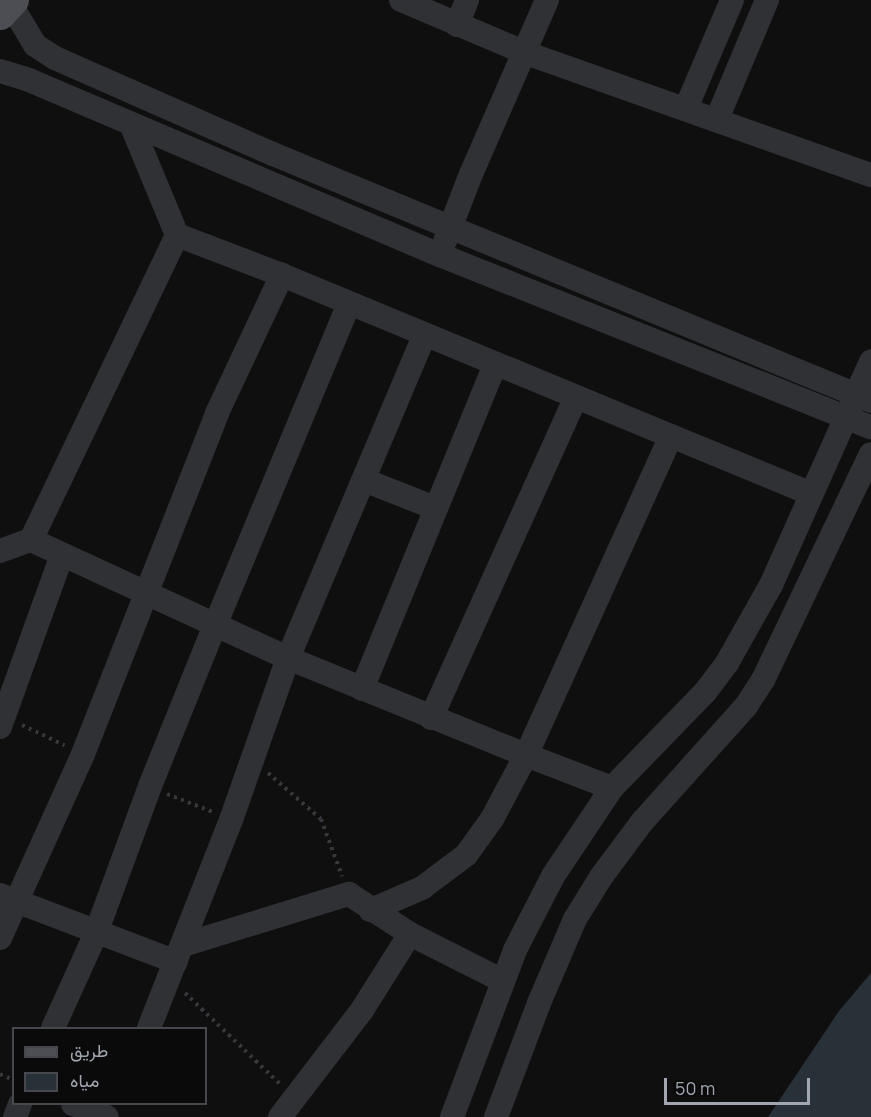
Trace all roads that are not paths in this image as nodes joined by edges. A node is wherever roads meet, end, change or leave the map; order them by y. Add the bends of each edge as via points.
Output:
1 (401, 0) edge
2 (467, 0) edge
3 (548, 0) edge
4 (732, 0) edge
5 (767, 0) edge
6 (8, 6) edge
7 (457, 26) junction
8 (526, 53) junction
9 (0, 71) edge
10 (686, 108) junction
11 (717, 119) junction
12 (131, 124) junction
13 (871, 175) edge
14 (450, 227) junction
15 (177, 235) junction
16 (440, 255) junction
17 (282, 275) junction
18 (349, 304) junction
19 (424, 336) junction
20 (871, 361) edge
21 (495, 365) junction
22 (864, 398) edge
23 (575, 399) junction
24 (847, 417) junction
25 (871, 427) edge
26 (671, 436) junction
27 (871, 454) edge
28 (364, 480) junction
29 (812, 494) junction
30 (435, 508) junction
31 (31, 540) junction
32 (0, 551) edge
33 (62, 555) junction
34 (771, 585) junction
35 (148, 594) junction
36 (802, 596) junction
37 (216, 623) junction
38 (288, 658) junction
39 (362, 689) junction
40 (431, 718) junction
41 (2, 722) edge
42 (526, 755) junction
43 (612, 788) junction
44 (8, 898) edge
45 (371, 910) junction
46 (96, 933) junction
47 (410, 934) junction
48 (0, 938) edge
49 (176, 962) junction
50 (503, 981) junction
51 (54, 1027) edge
52 (150, 1027) edge
53 (76, 1105) edge
54 (107, 1117) edge
55 (280, 1117) edge
56 (452, 1117) edge
57 (496, 1117) edge

1 - 7 street
2 - 7 street
3 - 8 street
4 - 10 street
5 - 11 street
6 - 14 street via 35,45 55,58
7 - 8 street
8 - 10 street
8 - 14 street
9 - 12 street
10 - 11 street
11 - 13 street
12 - 15 street
12 - 16 street
14 - 16 street
14 - 22 street
15 - 17 street
15 - 31 street
16 - 24 street
17 - 18 street
17 - 35 street via 217,413
18 - 19 street
18 - 37 street
19 - 21 street
19 - 28 street
20 - 22 street
21 - 23 street
21 - 30 street
22 - 24 street
23 - 26 street
23 - 40 street
24 - 25 street
24 - 29 street
26 - 29 street
26 - 42 street
27 - 36 street
28 - 30 street
28 - 38 street
29 - 34 street
30 - 39 street
31 - 32 street
31 - 33 street
33 - 35 street
33 - 41 street
34 - 36 street
34 - 43 street via 718,677
35 - 37 street
35 - 44 street via 83,754
36 - 57 street via 763,680 746,706 642,822 575,919
37 - 38 street
37 - 46 street
38 - 39 street
38 - 49 street
39 - 40 street
40 - 42 street
42 - 43 street
42 - 45 street via 492,819 466,855 422,888
43 - 50 street via 553,876
44 - 46 street
44 - 48 street
45 - 47 street
45 - 49 street via 349,894
46 - 49 street
46 - 51 street
47 - 50 street
47 - 55 street via 362,1010
49 - 52 street
50 - 56 street
53 - 54 street

